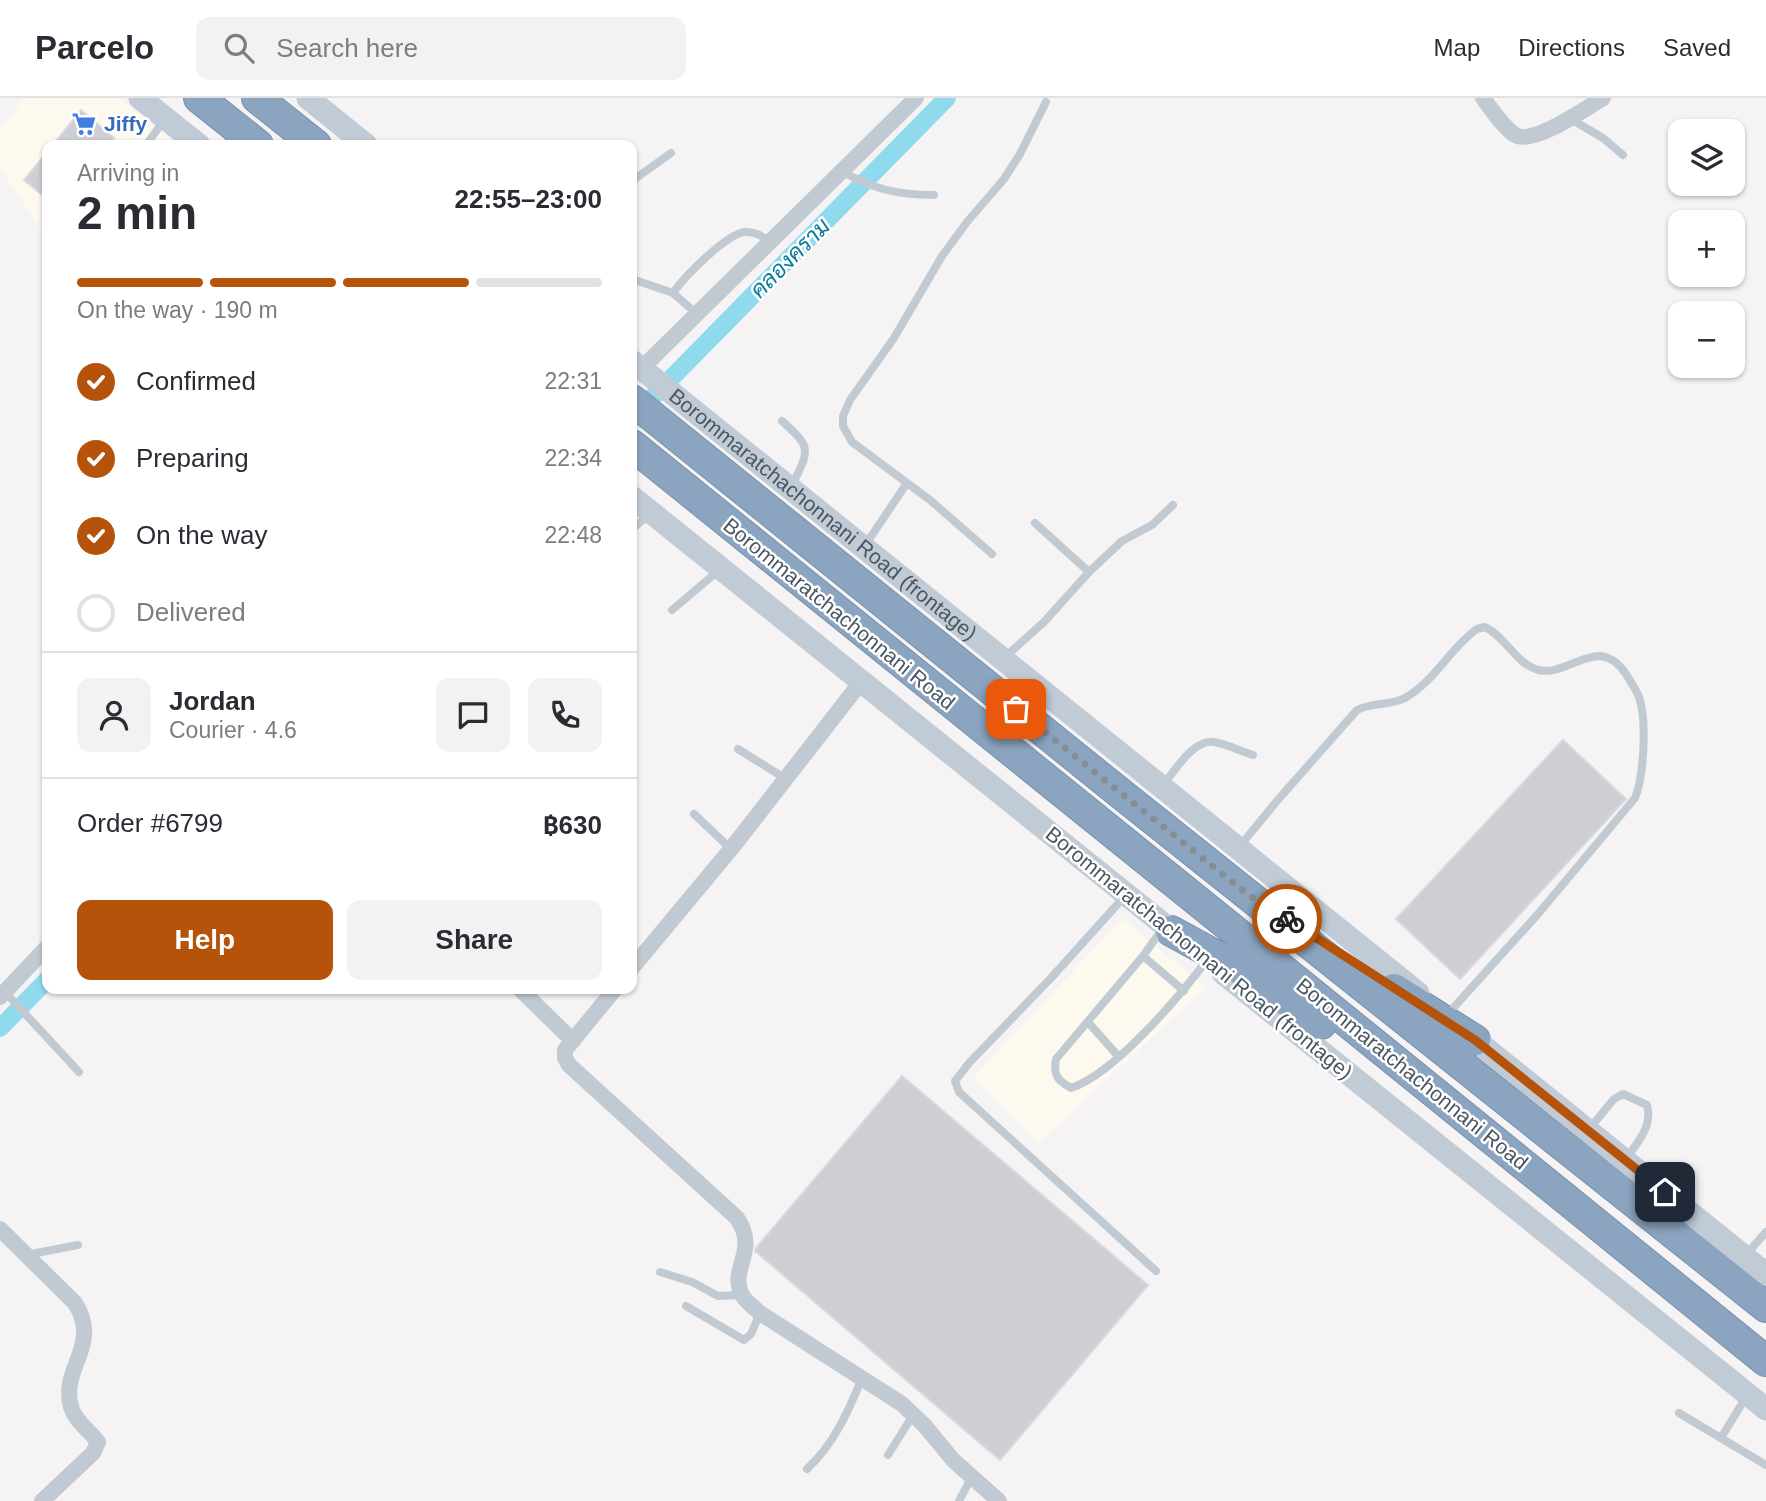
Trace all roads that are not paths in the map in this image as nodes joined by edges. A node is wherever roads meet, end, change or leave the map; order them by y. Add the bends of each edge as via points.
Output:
1 (140, 98) edge
2 (199, 98) edge
3 (257, 98) edge
4 (308, 98) edge
5 (916, 98) edge
6 (1483, 98) edge
7 (1602, 98) edge
8 (1046, 102) dead end
9 (166, 118) junction
10 (1569, 118) junction
11 (150, 140) edge
12 (193, 140) edge
13 (252, 140) edge
14 (310, 140) edge
15 (360, 140) edge
16 (671, 153) dead end
17 (1623, 155) dead end
18 (846, 174) junction
19 (637, 177) edge
20 (934, 195) dead end
21 (771, 242) junction
22 (637, 281) edge
23 (673, 293) junction
24 (698, 315) junction
25 (640, 368) edge
26 (637, 404) edge
27 (782, 421) dead end
28 (637, 449) edge
29 (907, 483) junction
30 (791, 488) junction
31 (637, 501) edge
32 (1173, 505) dead end
33 (651, 513) junction
34 (1035, 523) dead end
35 (637, 525) edge
36 (864, 547) junction
37 (992, 554) dead end
38 (721, 569) junction
39 (1089, 572) junction
40 (672, 610) dead end
41 (1002, 659) junction
42 (862, 682) junction
43 (738, 749) dead end
44 (1252, 755) dead end
45 (786, 779) junction
46 (1161, 787) junction
47 (694, 814) dead end
48 (1238, 848) junction
49 (731, 849) junction
50 (1126, 895) junction
51 (1250, 896) junction
52 (1168, 928) junction
53 (42, 953) edge
54 (1143, 956) junction
55 (1207, 960) junction
56 (637, 962) edge
57 (1184, 991) junction
58 (525, 994) edge
59 (610, 994) edge
60 (5, 995) edge
61 (1446, 1016) junction
62 (1088, 1022) junction
63 (1475, 1040) junction
64 (573, 1041) junction
65 (1118, 1056) junction
66 (79, 1072) dead end
67 (1409, 1074) junction
68 (1588, 1130) junction
69 (1625, 1160) junction
70 (0, 1230) edge
71 (1766, 1232) edge
72 (78, 1245) dead end
73 (26, 1255) junction
74 (1745, 1256) junction
75 (1156, 1271) dead end
76 (660, 1272) dead end
77 (1766, 1274) edge
78 (741, 1295) junction
79 (686, 1306) dead end
80 (1766, 1307) edge
81 (760, 1313) junction
82 (1766, 1361) edge
83 (862, 1378) junction
84 (1748, 1395) junction
85 (1766, 1409) edge
86 (1679, 1413) dead end
87 (913, 1415) junction
88 (1721, 1438) junction
89 (888, 1455) dead end
90 (1766, 1465) edge
91 (807, 1469) dead end
92 (971, 1478) junction
93 (42, 1501) edge
94 (959, 1501) edge
95 (999, 1501) edge

1 - 9 main road
2 - 13 highway
3 - 14 highway
4 - 15 main road
5 - 18 street
6 - 10 street via 1519,137 1539,134
7 - 10 street
8 - 29 lane via 1004,179 942,256 844,416 843,426 852,442
9 - 11 lane
9 - 12 main road
10 - 17 lane
16 - 19 lane
18 - 20 lane via 869,186 906,195
18 - 21 street
21 - 23 lane via 753,232 742,232 695,267
21 - 24 street
22 - 23 lane
23 - 24 lane
24 - 25 street
25 - 30 main road, Borommaratchachonnani Road (frontage)
26 - 51 highway, Borommaratchachonnani Road
27 - 30 lane via 806,448
28 - 67 highway, Borommaratchachonnani Road
29 - 36 lane
29 - 37 lane
30 - 36 main road, Borommaratchachonnani Road (frontage)
31 - 33 main road, Borommaratchachonnani Road (frontage)
32 - 39 lane via 1152,525 1122,541
33 - 35 lane
33 - 38 main road, Borommaratchachonnani Road (frontage)
34 - 39 lane
36 - 41 main road, Borommaratchachonnani Road (frontage)
38 - 40 lane
38 - 42 main road, Borommaratchachonnani Road (frontage)
39 - 41 lane via 1044,622
41 - 46 main road, Borommaratchachonnani Road (frontage)
42 - 45 street
42 - 50 main road, Borommaratchachonnani Road (frontage)
43 - 45 lane
44 - 46 lane via 1212,741 1202,744
45 - 49 street
46 - 48 main road, Borommaratchachonnani Road (frontage)
47 - 49 lane
48 - 61 main road, Borommaratchachonnani Road (frontage)
48 - 61 lane via 1357,710 1405,698 1477,629 1494,631 1537,670 1550,671 1601,656 1620,666 1640,699 1643,725 1640,785 1635,798
49 - 56 street
50 - 52 main road, Borommaratchachonnani Road (frontage)
50 - 75 lane via 956,1081 959,1092
51 - 63 highway
51 - 80 highway, Borommaratchachonnani Road
52 - 54 lane
52 - 55 main road, Borommaratchachonnani Road (frontage)
52 - 67 highway via 1237,967 1354,1045
53 - 60 street
54 - 57 lane
54 - 62 lane
55 - 57 lane
55 - 84 main road, Borommaratchachonnani Road (frontage)
57 - 65 lane
58 - 64 street
59 - 64 street
60 - 66 lane
61 - 63 main road, Borommaratchachonnani Road (frontage)
62 - 65 lane
62 - 65 lane via 1056,1059 1058,1081 1071,1088 1085,1083
63 - 68 main road, Borommaratchachonnani Road (frontage)
64 - 78 street via 565,1050 569,1065 745,1230
67 - 82 highway, Borommaratchachonnani Road
68 - 69 main road, Borommaratchachonnani Road (frontage)
68 - 69 lane via 1623,1094 1647,1105 1646,1128
69 - 74 main road, Borommaratchachonnani Road (frontage)
70 - 73 street
71 - 74 lane
72 - 73 lane
73 - 93 street via 83,1315 86,1332 68,1389 72,1410 97,1442 93,1453
74 - 77 main road, Borommaratchachonnani Road (frontage)
76 - 78 lane via 718,1296
78 - 81 street
79 - 81 lane via 744,1340
81 - 83 street
83 - 87 street
83 - 91 lane via 839,1428
84 - 85 main road, Borommaratchachonnani Road (frontage)
84 - 88 lane
86 - 88 lane
87 - 89 lane
87 - 92 street
88 - 90 lane
92 - 94 lane
92 - 95 street

